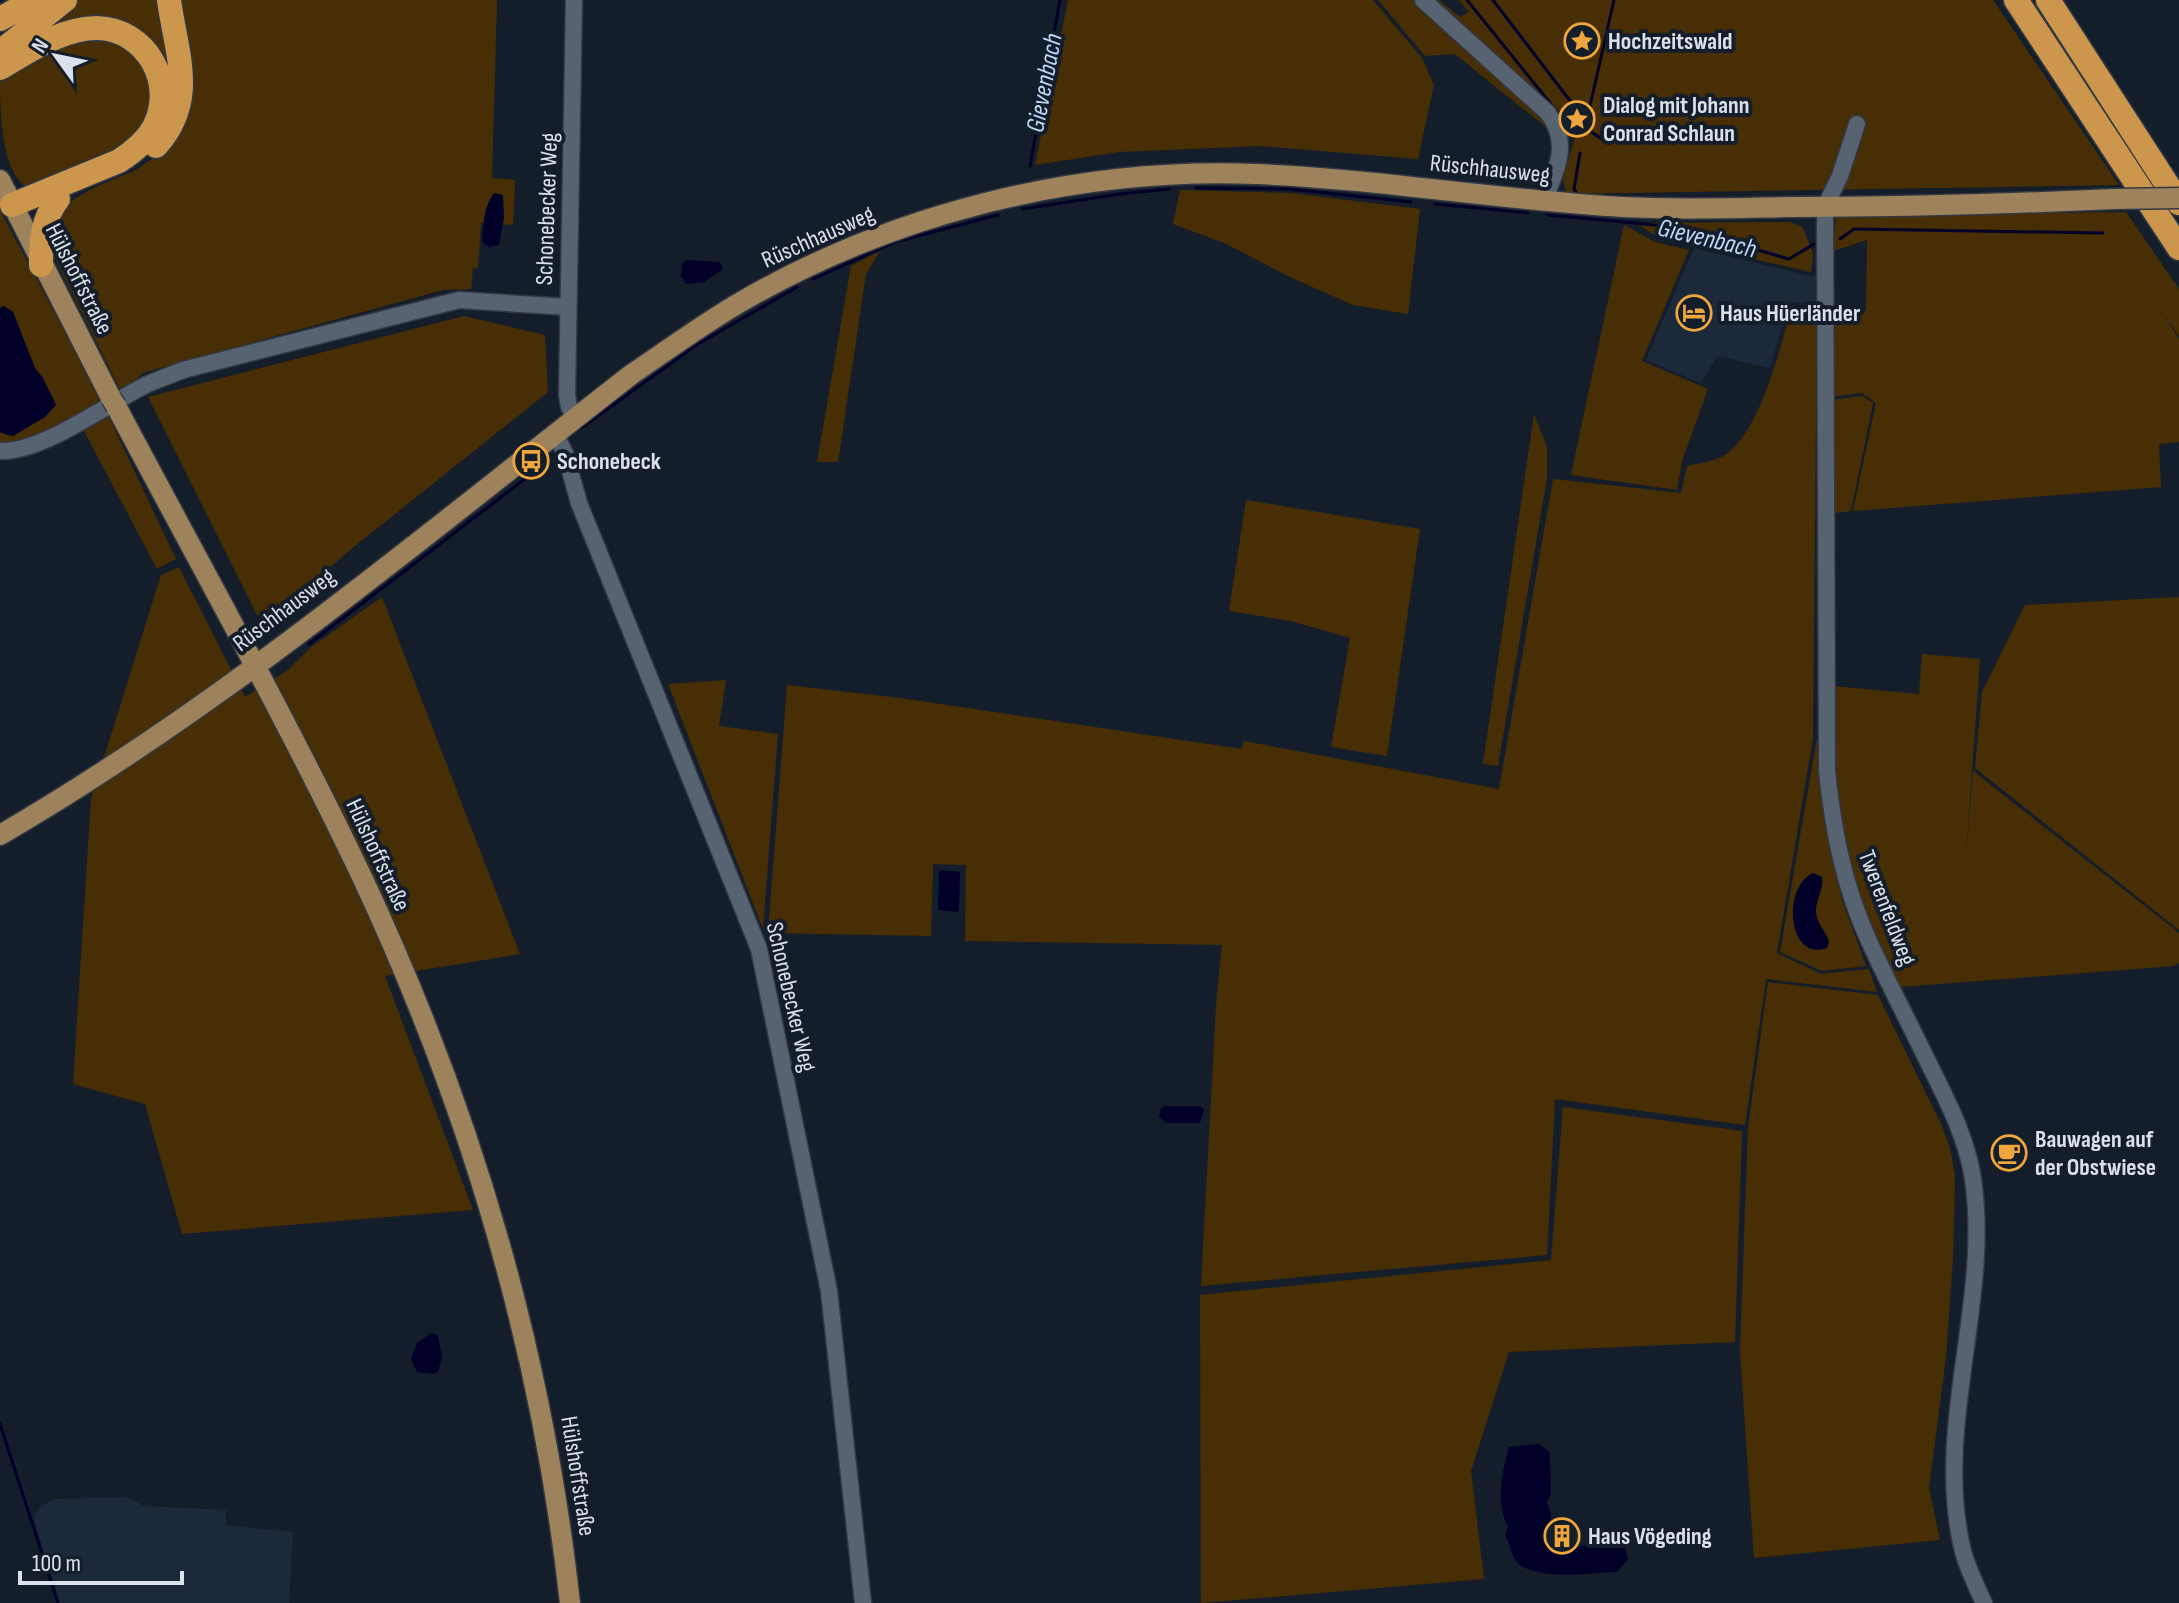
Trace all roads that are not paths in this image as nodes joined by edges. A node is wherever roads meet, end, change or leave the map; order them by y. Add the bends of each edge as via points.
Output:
1 (36, 0) edge
2 (65, 0) edge
3 (169, 0) edge
4 (574, 0) edge
5 (1423, 0) edge
6 (2016, 0) edge
7 (2048, 0) edge
8 (0, 19) edge
9 (0, 31) edge
10 (0, 52) edge
11 (0, 68) edge
12 (1857, 124) dead end
13 (0, 180) edge
14 (58, 199) junction
15 (2179, 200) edge
16 (1544, 201) junction
17 (1825, 207) junction
18 (15, 212) junction
19 (2179, 248) edge
20 (41, 265) junction
21 (568, 307) junction
22 (576, 418) junction
23 (555, 434) junction
24 (0, 451) edge
25 (256, 664) junction
26 (0, 835) edge
27 (570, 1603) edge
28 (863, 1603) edge
29 (1984, 1603) edge

1 - 8 highway
1 - 9 highway
2 - 10 highway
3 - 14 highway via 181,74 171,126 136,161
4 - 21 street, Schonebecker Weg
5 - 16 street via 1555,123 1560,154
6 - 19 highway
7 - 15 highway
11 - 18 highway via 63,35 110,30 144,49 157,68 162,91 155,126 134,150
12 - 17 street
13 - 18 main road, Hülshoffstraße
14 - 18 highway
14 - 20 highway via 42,231
15 - 17 main road, Rüschhausweg, bridge
16 - 17 main road, Rüschhausweg via 1678,208
16 - 22 main road, Rüschhausweg via 1255,174 1147,177 1016,197 892,232 788,277 692,332
17 - 29 street, Twerenfeldweg via 1829,794 1851,898 1944,1093 1972,1174 1978,1252 1955,1475 1962,1547
18 - 20 main road, Hülshoffstraße
20 - 25 main road, Hülshoffstraße
21 - 22 street, Schonebecker Weg via 567,395
21 - 24 street via 459,300 409,311 183,370 34,445
22 - 23 main road, Rüschhausweg
23 - 25 main road, Rüschhausweg
23 - 28 street, Schonebecker Weg via 759,949 829,1291
25 - 26 main road, Rüschhausweg
25 - 27 main road, Hülshoffstraße via 387,933 470,1146 535,1385

